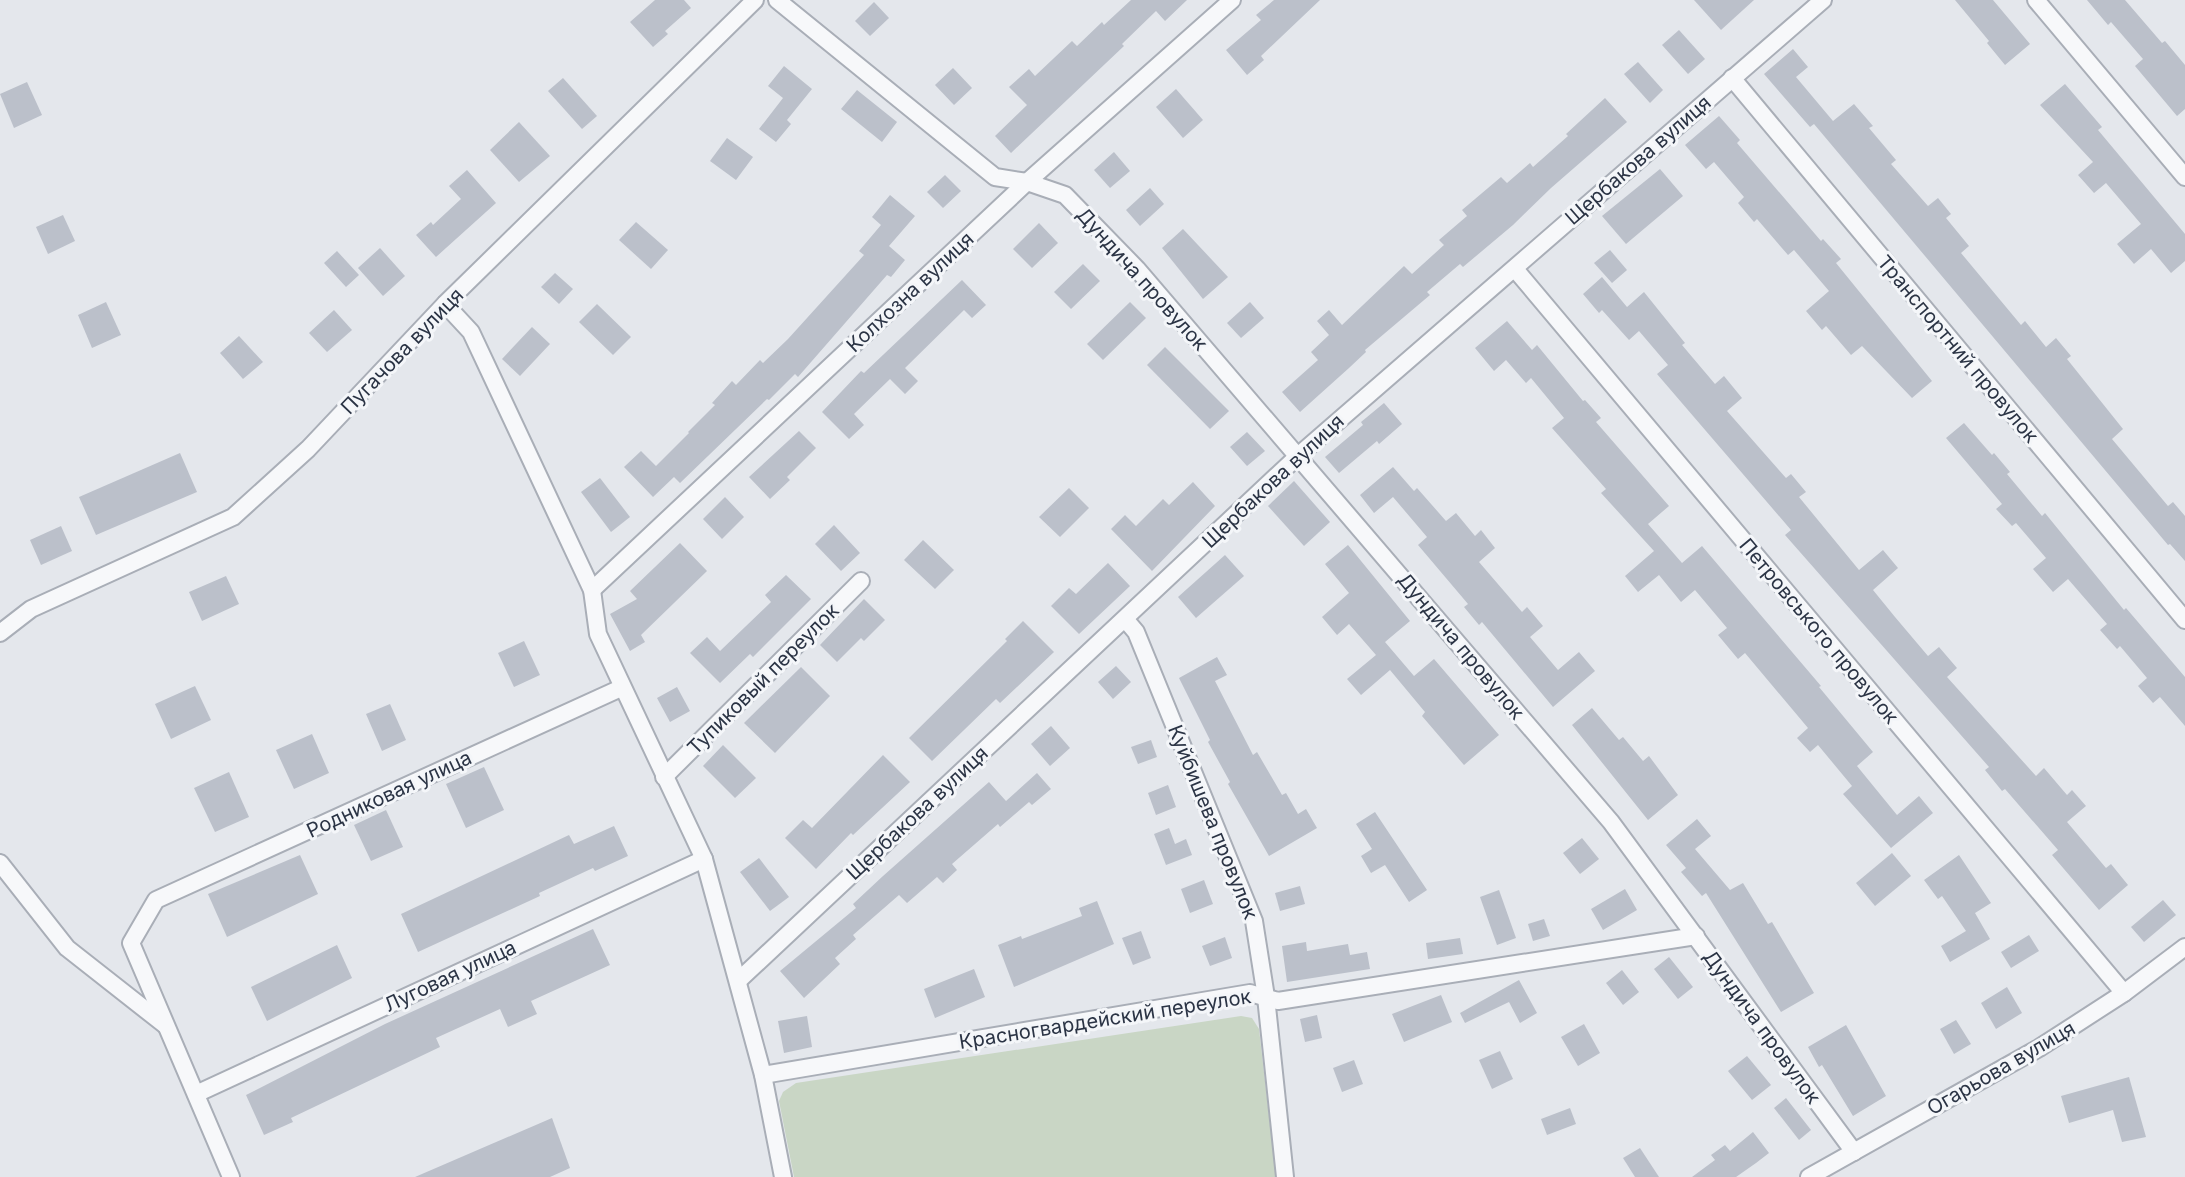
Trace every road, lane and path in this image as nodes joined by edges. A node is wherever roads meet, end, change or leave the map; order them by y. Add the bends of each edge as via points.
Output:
1 (755, 0) edge
2 (777, 0) edge
3 (1232, 0) edge
4 (1822, 0) edge
5 (2036, 0) edge
6 (1732, 78) junction
7 (2185, 177) edge
8 (1027, 182) junction
9 (1515, 268) junction
10 (445, 304) junction
11 (1299, 455) junction
12 (861, 580) dead end
13 (592, 590) junction
14 (1125, 619) junction
15 (2185, 620) edge
16 (0, 633) edge
17 (621, 688) junction
18 (664, 777) junction
19 (704, 858) junction
20 (0, 863) edge
21 (1696, 936) junction
22 (2185, 947) edge
23 (739, 980) junction
24 (2124, 993) junction
25 (1266, 997) junction
26 (166, 1026) junction
27 (763, 1075) junction
28 (196, 1094) junction
29 (1854, 1152) junction
30 (231, 1177) edge
31 (783, 1177) edge
32 (1285, 1177) edge
33 (1809, 1177) edge

1 - 10 street, Пугачова вулиця
2 - 8 street, Дундича провулок via 995,177
3 - 8 street, Колхозна вулиця
4 - 6 street, Щербакова вулиця
5 - 7 street
6 - 9 street, Щербакова вулиця
6 - 15 street, Транспортний провулок
8 - 11 street, Дундича провулок via 1065,195 1073,203 1137,269
8 - 13 street, Колхозна вулиця
9 - 11 street, Щербакова вулиця
9 - 24 street, Петровського провулок
10 - 13 street via 471,332
10 - 16 street, Пугачова вулиця via 308,449 233,517 31,609
11 - 14 street, Щербакова вулиця
11 - 21 street, Дундича провулок via 1611,822
12 - 18 street, Тупиковый переулок
13 - 17 street via 598,634
14 - 23 street, Щербакова вулиця
14 - 25 street, Куйбишева провулок via 1136,632 1254,921
17 - 18 street
17 - 26 street, Родниковая улица via 156,900 131,943
18 - 19 street
19 - 23 street
19 - 28 street, Луговая улица
20 - 26 street via 67,948
21 - 25 street, Красногвардейский переулок via 1278,1001
21 - 29 street, Дундича провулок
22 - 24 street, Огарьова вулиця
23 - 27 street
24 - 29 street, Огарьова вулиця via 2038,1048
25 - 27 street, Красногвардейский переулок via 1250,993
25 - 32 street, Куйбишева провулок
26 - 28 street
27 - 31 street
28 - 30 street
29 - 33 street, Огарьова вулиця

